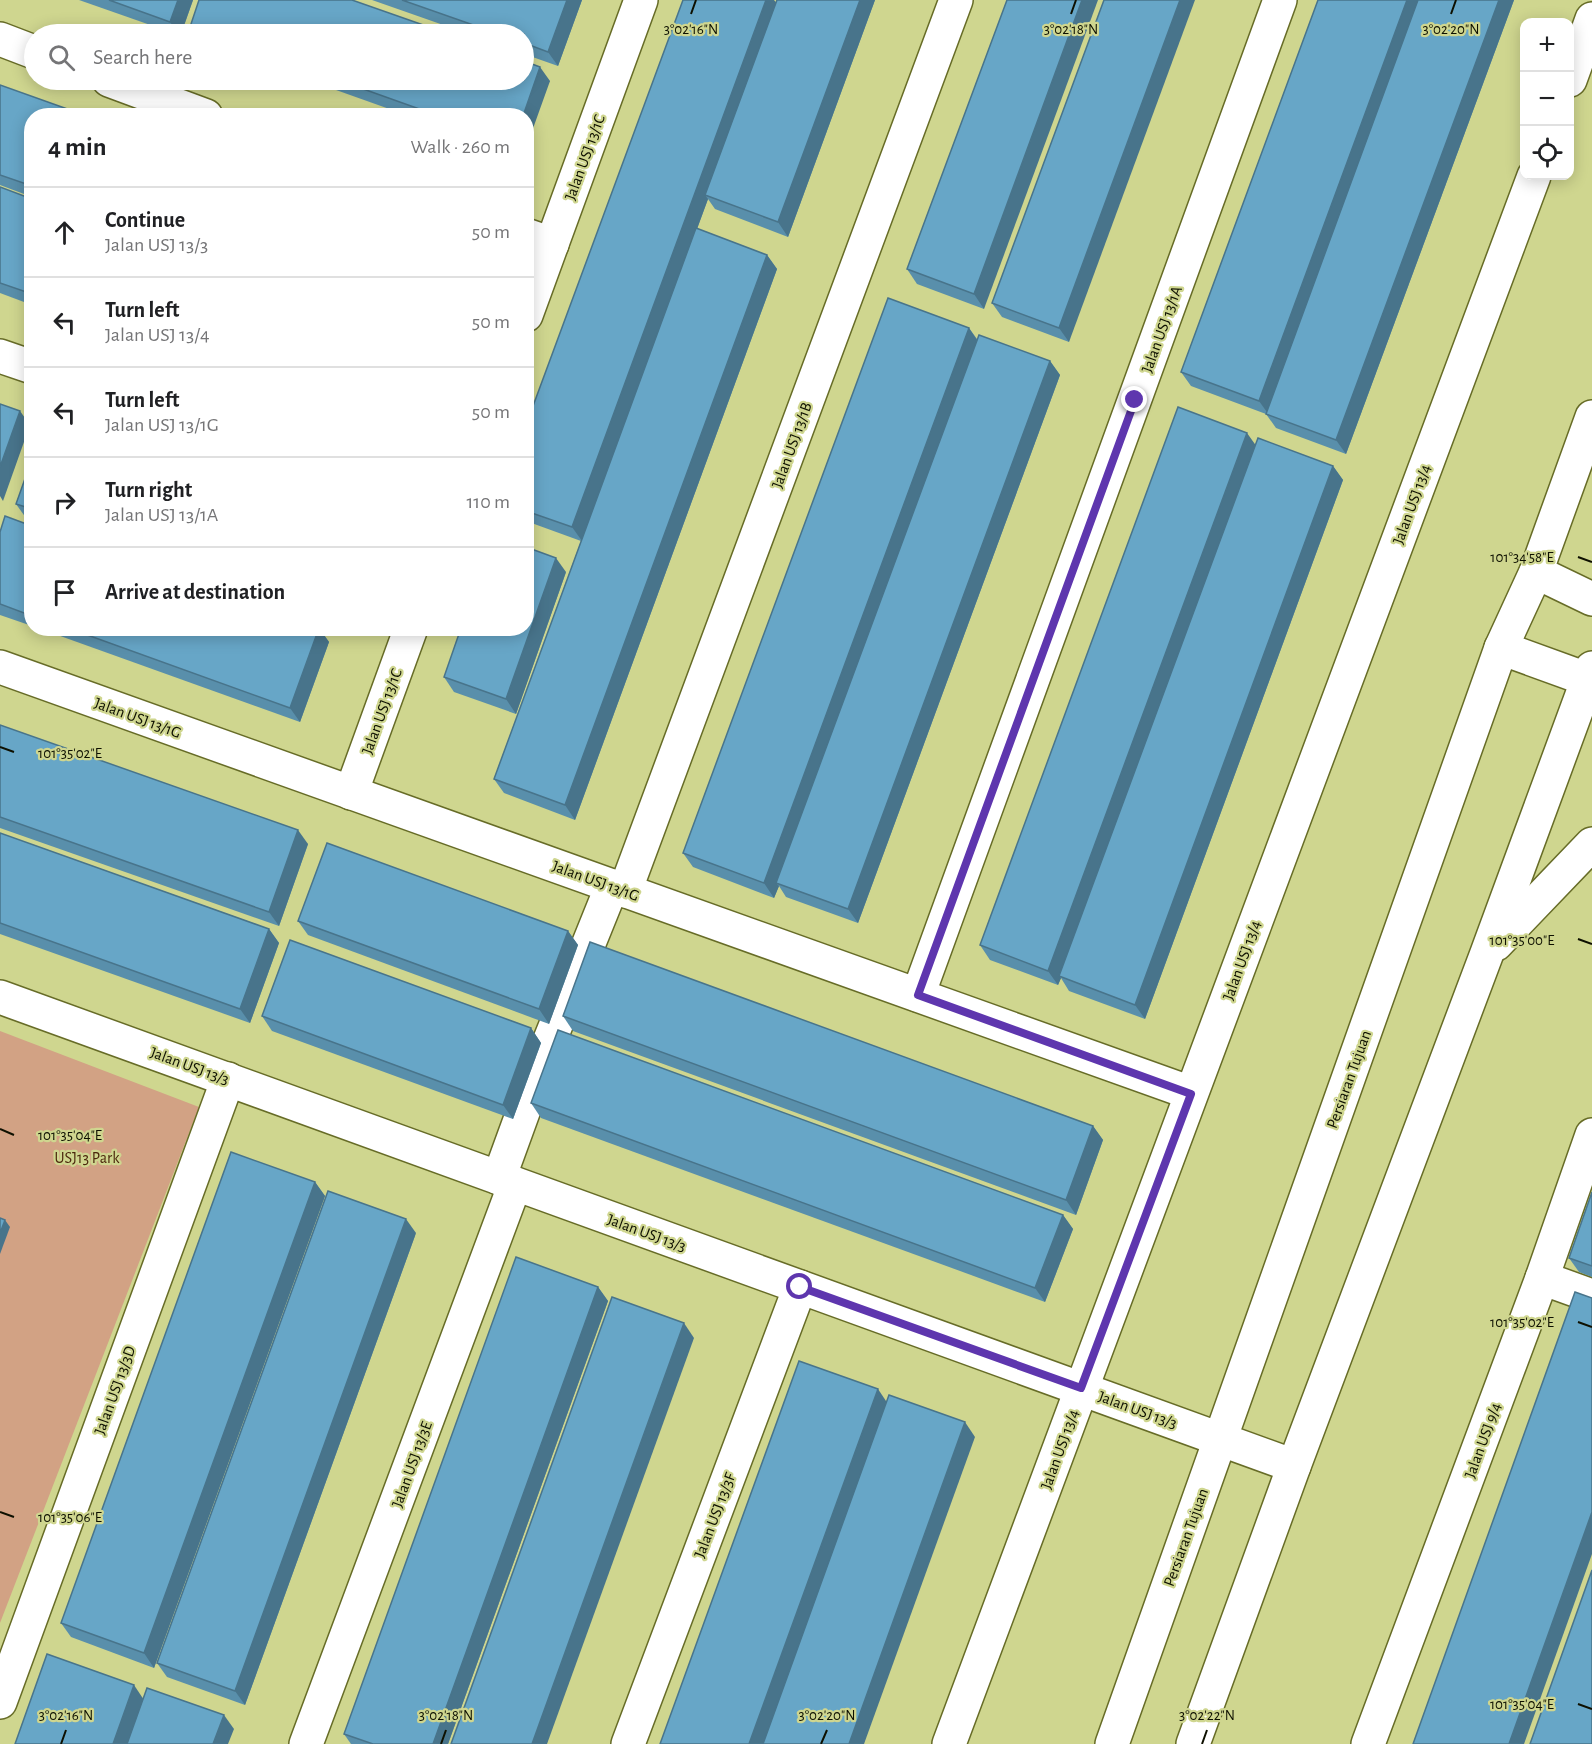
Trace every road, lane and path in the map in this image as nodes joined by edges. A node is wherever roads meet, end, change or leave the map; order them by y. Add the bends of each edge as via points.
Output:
1 (641, 0) edge
2 (956, 0) edge
3 (1280, 0) edge
4 (1592, 19) edge
5 (0, 39) edge
6 (24, 48) edge
7 (1572, 72) edge
8 (137, 90) edge
9 (185, 108) edge
10 (1533, 180) edge
11 (539, 240) edge
12 (534, 269) edge
13 (0, 356) edge
14 (24, 364) edge
15 (1592, 417) edge
16 (1536, 572) junction
17 (1592, 599) edge
18 (408, 636) edge
19 (1501, 648) junction
20 (0, 667) edge
21 (1590, 676) edge
22 (351, 793) junction
23 (1592, 844) edge
24 (619, 889) junction
25 (1487, 953) junction
26 (918, 995) junction
27 (0, 997) edge
28 (228, 1079) junction
29 (1191, 1094) junction
30 (1592, 1135) edge
31 (507, 1181) junction
32 (1542, 1278) junction
33 (800, 1287) junction
34 (1592, 1296) edge
35 (1081, 1388) junction
36 (1220, 1439) junction
37 (1294, 1466) junction
38 (0, 1702) edge
39 (306, 1744) edge
40 (628, 1744) edge
41 (949, 1744) edge
42 (1112, 1744) edge
43 (1193, 1744) edge
44 (1368, 1744) edge

1 - 11 street, Jalan USJ 13/1C
2 - 24 street, Jalan USJ 13/1B
3 - 26 street, Jalan USJ 13/1A
4 - 7 street
5 - 6 street
8 - 9 street
10 - 29 street, Jalan USJ 13/4
11 - 12 street, Jalan USJ 13/1C
13 - 14 street
15 - 16 street, Persiaran Tujuan
16 - 17 street
16 - 19 street, Persiaran Tujuan
18 - 22 street, Jalan USJ 13/1C
19 - 21 street
19 - 36 street, Persiaran Tujuan
20 - 22 street, Jalan USJ 13/1G
21 - 25 street
22 - 24 street, Jalan USJ 13/1G
23 - 25 street
24 - 26 street, Jalan USJ 13/1G
24 - 31 street, Jalan USJ 13/1B via 543,1057
25 - 37 street
26 - 29 street, Jalan USJ 13/1G
27 - 28 street, Jalan USJ 13/3
28 - 31 street, Jalan USJ 13/3
28 - 38 street, Jalan USJ 13/3D
29 - 35 street, Jalan USJ 13/4
30 - 32 street, Jalan USJ 9/4
31 - 33 street, Jalan USJ 13/3
31 - 39 street, Jalan USJ 13/3E
32 - 34 street
32 - 44 street, Jalan USJ 9/4
33 - 35 street, Jalan USJ 13/3
33 - 40 street, Jalan USJ 13/3F
35 - 36 street, Jalan USJ 13/3
35 - 41 street, Jalan USJ 13/4
36 - 37 street, Jalan USJ 13/3
36 - 42 street, Persiaran Tujuan
37 - 43 street

